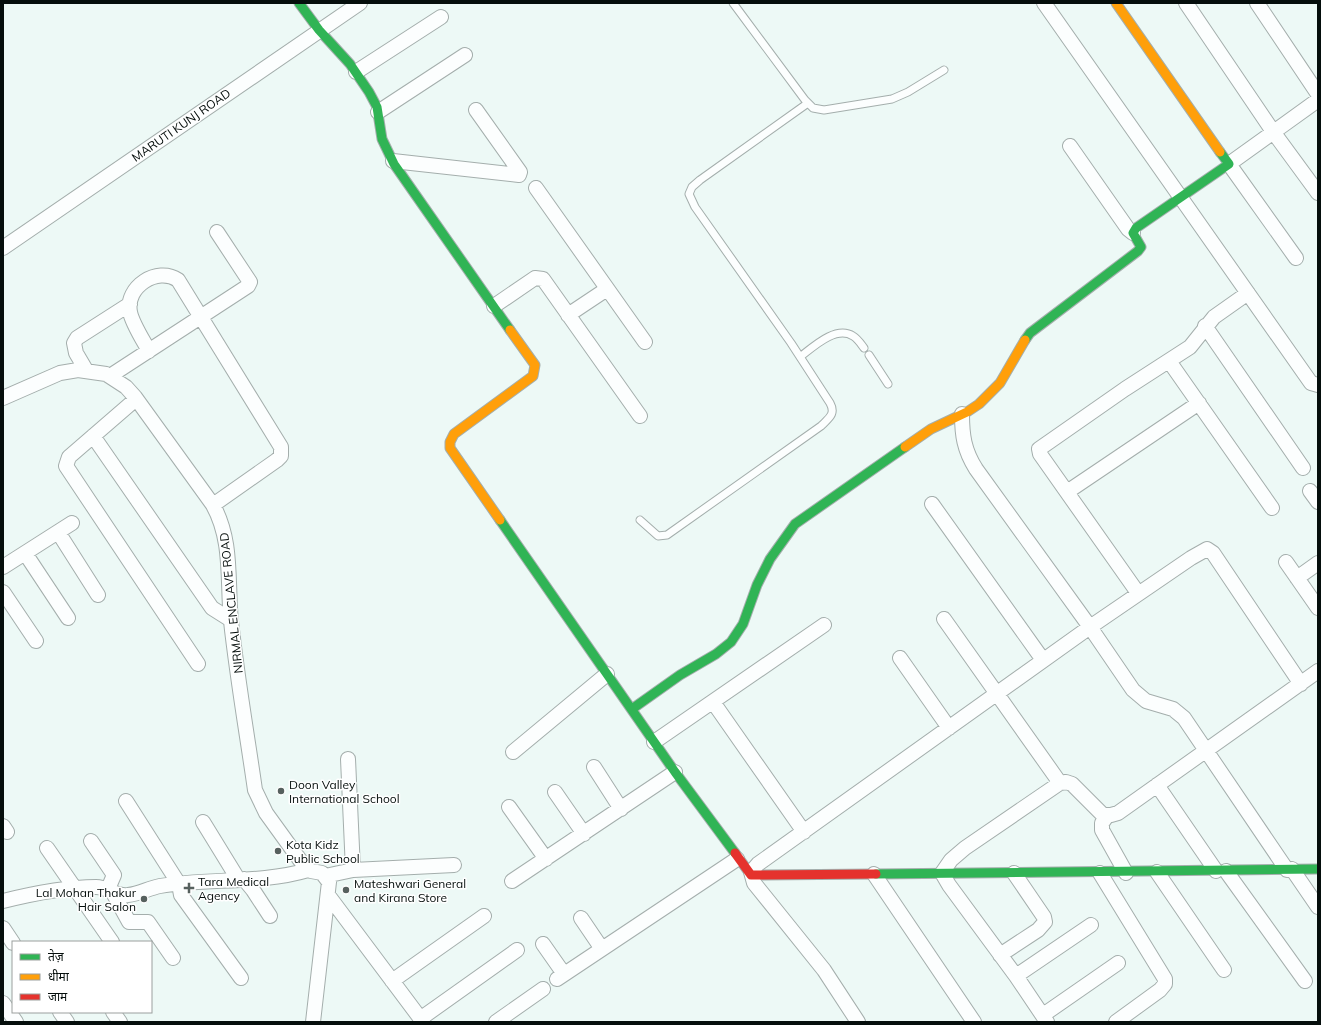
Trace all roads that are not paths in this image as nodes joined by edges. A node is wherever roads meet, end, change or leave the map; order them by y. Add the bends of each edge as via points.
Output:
1 (299, 3) edge
2 (360, 3) edge
3 (733, 3) edge
4 (1044, 3) edge
5 (1116, 3) edge
6 (1186, 3) edge
7 (1257, 3) edge
8 (441, 17) dead end
9 (319, 30) junction
10 (465, 55) dead end
11 (944, 70) dead end
12 (356, 72) junction
13 (1318, 94) edge
14 (1318, 100) edge
15 (808, 103) junction
16 (476, 110) dead end
17 (378, 112) junction
18 (1274, 133) junction
19 (1070, 146) dead end
20 (393, 161) junction
21 (1229, 164) junction
22 (536, 188) dead end
23 (1318, 193) edge
24 (1180, 196) junction
25 (217, 232) dead end
26 (1133, 233) junction
27 (3, 248) edge
28 (1296, 258) dead end
29 (607, 288) junction
30 (1248, 293) junction
31 (130, 304) junction
32 (494, 306) junction
33 (568, 315) junction
34 (201, 316) junction
35 (1205, 326) junction
36 (645, 342) dead end
37 (864, 348) dead end
38 (149, 351) junction
39 (869, 355) dead end
40 (800, 357) junction
41 (1169, 361) junction
42 (86, 370) junction
43 (110, 376) junction
44 (888, 384) dead end
45 (1318, 385) edge
46 (3, 398) edge
47 (136, 399) junction
48 (1199, 403) junction
49 (962, 414) junction
50 (640, 416) dead end
51 (93, 436) junction
52 (1303, 468) dead end
53 (1067, 492) junction
54 (932, 504) dead end
55 (213, 505) junction
56 (1272, 508) dead end
57 (640, 520) dead end
58 (72, 523) dead end
59 (58, 532) junction
60 (25, 553) junction
61 (1286, 562) dead end
62 (1318, 563) edge
63 (3, 567) edge
64 (1297, 578) junction
65 (3, 592) edge
66 (1138, 593) junction
67 (98, 595) dead end
68 (1318, 608) edge
69 (68, 618) dead end
70 (944, 619) dead end
71 (231, 620) junction
72 (824, 625) dead end
73 (1090, 627) junction
74 (36, 641) dead end
75 (900, 658) dead end
76 (1043, 660) junction
77 (198, 664) dead end
78 (1318, 671) edge
79 (607, 674) junction
80 (1301, 684) junction
81 (996, 694) junction
82 (713, 702) junction
83 (632, 709) junction
84 (949, 728) junction
85 (654, 742) junction
86 (1207, 750) junction
87 (513, 752) dead end
88 (348, 759) dead end
89 (594, 767) dead end
90 (675, 772) junction
91 (1060, 783) junction
92 (1158, 785) junction
93 (554, 792) dead end
94 (126, 801) dead end
95 (509, 806) dead end
96 (621, 809) junction
97 (1107, 816) junction
98 (203, 822) dead end
99 (804, 832) junction
100 (584, 834) junction
101 (91, 841) dead end
102 (47, 848) dead end
103 (546, 859) junction
104 (737, 859) junction
105 (454, 865) dead end
106 (1318, 869) edge
107 (308, 870) junction
108 (353, 870) junction
109 (1290, 870) junction
110 (1221, 871) junction
111 (942, 872) junction
112 (1126, 872) junction
113 (1157, 872) junction
114 (1014, 873) junction
115 (1100, 873) junction
116 (874, 874) junction
117 (751, 875) junction
118 (325, 876) junction
119 (241, 879) junction
120 (512, 881) dead end
121 (179, 884) junction
122 (74, 889) junction
123 (110, 890) junction
124 (328, 895) junction
125 (3, 901) edge
126 (1318, 906) edge
127 (270, 916) dead end
128 (484, 916) dead end
129 (581, 918) dead end
130 (1091, 925) dead end
131 (3, 928) edge
132 (111, 941) edge
133 (12, 942) edge
134 (543, 944) dead end
135 (602, 949) junction
136 (517, 950) dead end
137 (1000, 955) junction
138 (173, 958) dead end
139 (1118, 963) dead end
140 (1224, 970) dead end
141 (1016, 976) junction
142 (241, 978) dead end
143 (392, 981) junction
144 (1305, 981) dead end
145 (543, 989) dead end
146 (3, 1003) edge
147 (61, 1013) edge
148 (114, 1013) edge
149 (1045, 1019) edge
150 (422, 1020) edge
151 (16, 1022) edge
152 (67, 1022) edge
153 (120, 1022) edge
154 (313, 1022) edge
155 (496, 1022) edge
156 (858, 1022) edge
157 (974, 1022) edge
158 (1116, 1022) edge

1 - 9 street
2 - 9 street, MARUTI KUNJ ROAD
3 - 15 lane
4 - 24 street
5 - 21 street
6 - 18 street
7 - 13 street
8 - 12 street
9 - 12 street
9 - 27 street, MARUTI KUNJ ROAD
10 - 17 street
11 - 15 lane via 908,92 884,101 824,110 816,109
12 - 17 street
14 - 18 street
15 - 40 lane via 700,180 688,194
16 - 20 street via 520,172 518,175
17 - 20 street via 382,139
18 - 21 street
18 - 23 street
19 - 26 street
20 - 32 street
21 - 24 street
21 - 28 street
22 - 29 street
24 - 26 street via 1136,228
24 - 30 street
25 - 34 street via 250,282 248,286
26 - 49 street via 1140,247 1138,251 1030,333 994,390 971,410
29 - 33 street
29 - 36 street
30 - 35 street
30 - 45 street via 1311,383
31 - 34 street via 135,290 149,278 158,275 168,276 178,280
31 - 38 street via 130,312
31 - 42 street via 77,338 74,343 76,353
32 - 33 street via 538,278 546,283
32 - 79 street via 532,359 535,373 454,434 450,448
33 - 50 street
34 - 38 street
34 - 55 street via 282,451 277,460
35 - 41 street via 1190,347
35 - 52 street
37 - 40 lane via 853,336 839,334 830,336
38 - 43 street
39 - 44 lane
40 - 57 lane via 830,403 831,416 821,426 667,535 658,536
41 - 48 street
41 - 53 street via 1040,447 1040,454
42 - 43 street, NIRMAL ENCLAVE ROAD
42 - 46 street, NIRMAL ENCLAVE ROAD via 60,373
43 - 47 street, NIRMAL ENCLAVE ROAD via 126,387
47 - 51 street
47 - 55 street, NIRMAL ENCLAVE ROAD
48 - 53 street
48 - 56 street
49 - 73 street via 962,439 969,458
49 - 83 street via 931,430 795,524 770,559 757,585 743,624 731,642
51 - 71 street via 212,608
51 - 77 street via 69,457 66,463 67,470
53 - 66 street
54 - 76 street
55 - 71 street, NIRMAL ENCLAVE ROAD via 223,526 226,540
58 - 59 street
59 - 60 street
59 - 67 street
60 - 63 street
60 - 69 street
61 - 64 street
62 - 64 street
64 - 68 street
65 - 74 street
66 - 73 street
66 - 80 street via 1191,558 1210,549
70 - 81 street
71 - 107 street, NIRMAL ENCLAVE ROAD via 255,790 266,813
72 - 82 street
73 - 76 street
73 - 86 street via 1138,696 1179,713
75 - 84 street
76 - 81 street
78 - 80 street
79 - 83 street
79 - 87 street
80 - 86 street
81 - 84 street
81 - 91 street
82 - 85 street
82 - 99 street
83 - 85 street
84 - 99 street
85 - 90 street
86 - 92 street
86 - 109 street
88 - 108 street
89 - 96 street
90 - 96 street
90 - 104 street
91 - 97 street via 1072,784
91 - 111 street via 965,848
92 - 97 street via 1118,813
92 - 110 street
93 - 100 street
94 - 121 street
95 - 103 street
96 - 100 street
97 - 112 street via 1102,823 1102,830
98 - 119 street
99 - 117 street via 758,864
100 - 103 street
101 - 123 street via 114,875
102 - 122 street
103 - 120 street
104 - 117 street
104 - 135 street
105 - 108 street
106 - 109 street
107 - 118 street
107 - 119 street via 292,875
108 - 118 street
109 - 110 street
109 - 126 street
110 - 113 street
110 - 144 street
111 - 114 street
111 - 116 street
111 - 137 street
112 - 113 street
112 - 115 street
113 - 140 street
114 - 115 street
114 - 137 street via 1045,922 1038,930
115 - 158 street via 1165,979 1165,984 1160,990
116 - 117 street
116 - 157 street
117 - 156 street via 754,883 824,970
118 - 124 street via 329,882
119 - 121 street
119 - 127 street via 253,890
121 - 123 street via 160,886 129,895
121 - 142 street via 181,895
122 - 123 street via 95,887
122 - 125 street
122 - 132 street
123 - 138 street via 128,922 148,922
124 - 143 street
124 - 154 street
128 - 143 street
129 - 135 street
130 - 141 street
131 - 133 street
134 - 135 street via 561,977
136 - 150 street
137 - 141 street
139 - 149 street
141 - 149 street
143 - 150 street
145 - 155 street
146 - 151 street
147 - 152 street
148 - 153 street

